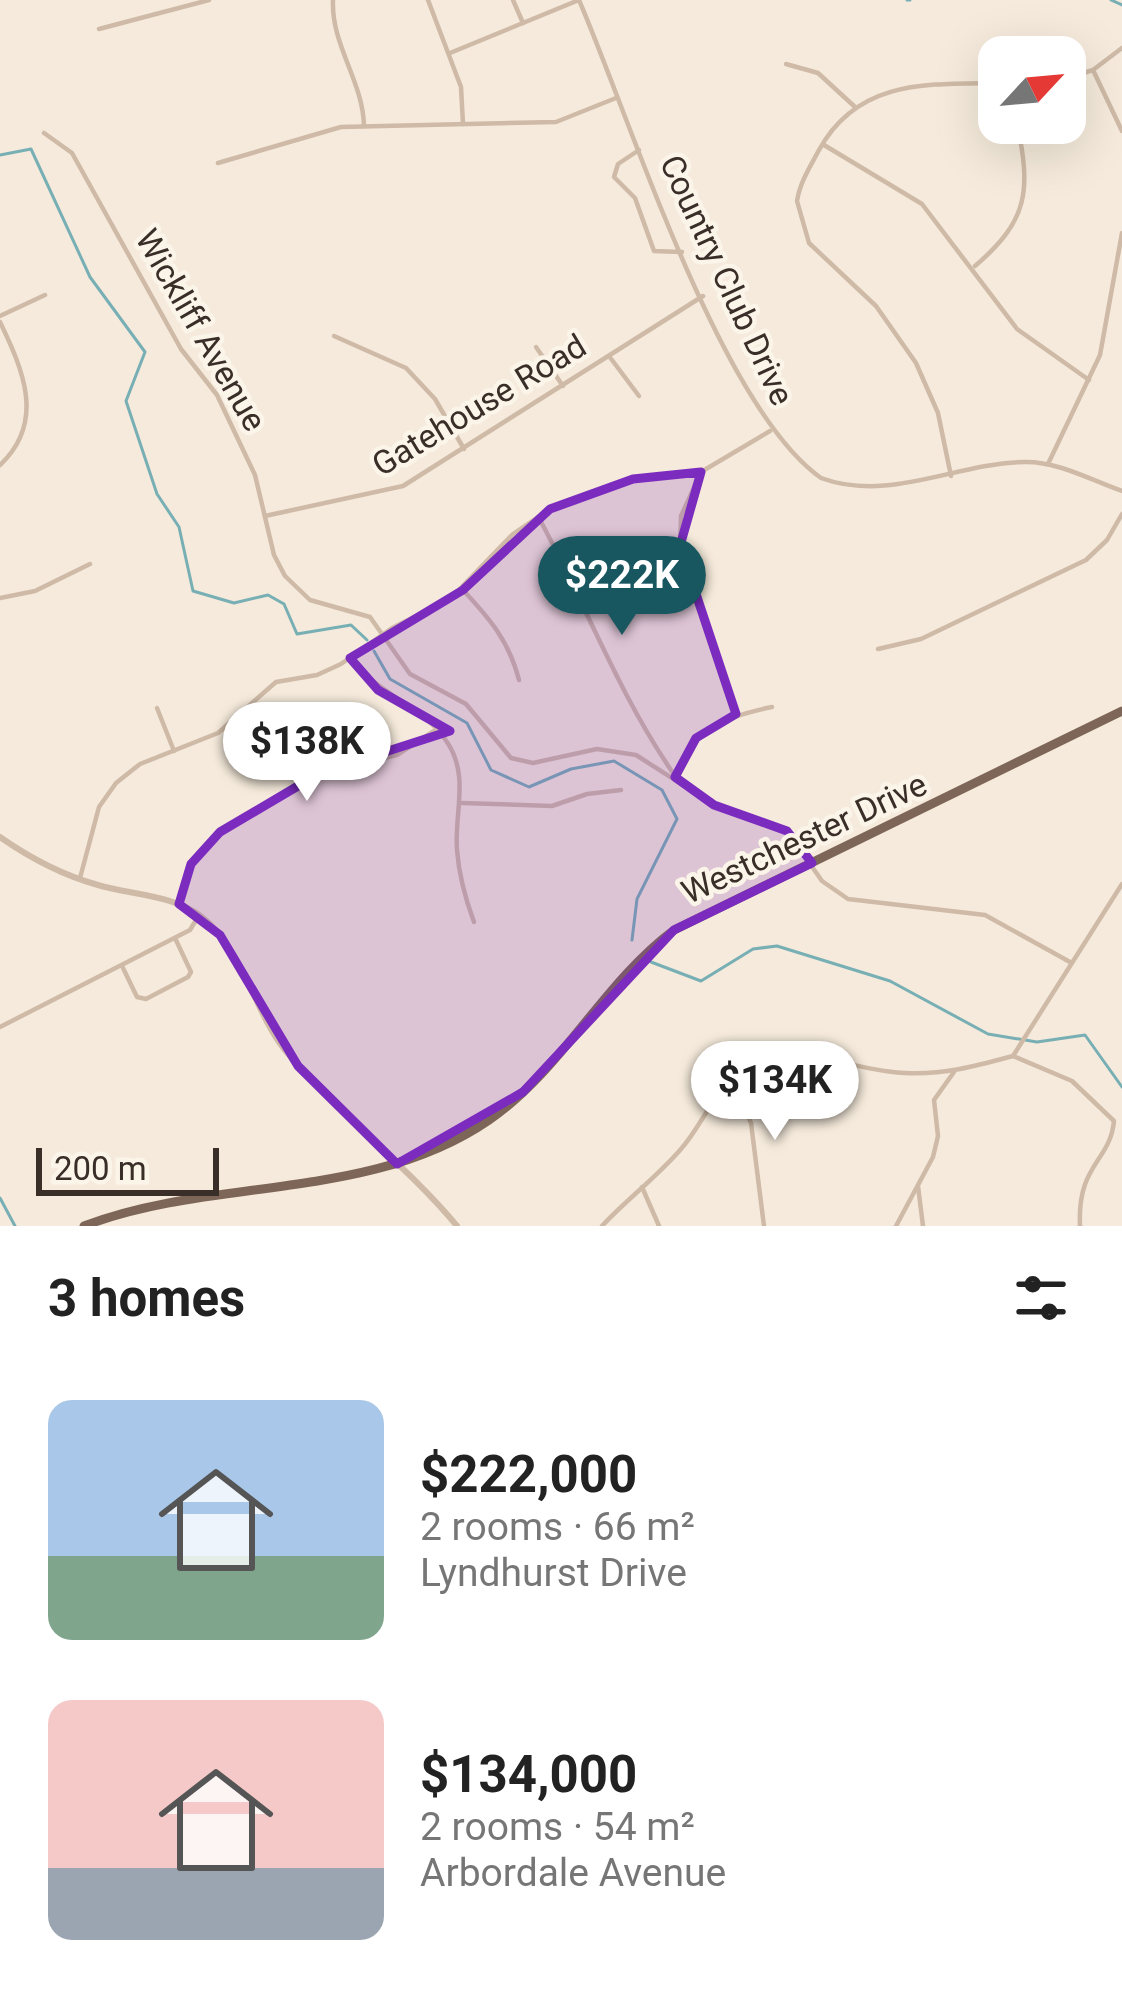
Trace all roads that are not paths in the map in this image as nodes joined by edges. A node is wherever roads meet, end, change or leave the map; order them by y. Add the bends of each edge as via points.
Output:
1 (209, 0) edge
2 (333, 0) edge
3 (428, 0) edge
4 (513, 0) edge
5 (579, 0) edge
6 (523, 23) junction
7 (99, 29) dead end
8 (1122, 49) edge
9 (450, 53) junction
10 (786, 64) dead end
11 (1093, 70) junction
12 (1086, 72) edge
13 (978, 83) edge
14 (618, 98) junction
15 (854, 106) junction
16 (463, 124) junction
17 (364, 126) junction
18 (1122, 131) edge
19 (44, 133) dead end
20 (1021, 144) edge
21 (822, 145) junction
22 (639, 150) junction
23 (218, 163) dead end
24 (1122, 233) edge
25 (682, 252) junction
26 (973, 268) junction
27 (45, 295) dead end
28 (703, 296) junction
29 (0, 319) edge
30 (334, 336) dead end
31 (536, 347) dead end
32 (609, 356) junction
33 (1089, 380) junction
34 (563, 386) junction
35 (639, 395) dead end
36 (772, 429) junction
37 (464, 449) junction
38 (1048, 464) junction
39 (0, 465) edge
40 (700, 472) junction
41 (951, 476) junction
42 (1122, 491) edge
43 (1122, 514) edge
44 (265, 516) junction
45 (538, 516) junction
46 (90, 564) dead end
47 (463, 590) junction
48 (0, 598) edge
49 (385, 633) junction
50 (878, 649) dead end
51 (350, 658) junction
52 (519, 680) dead end
53 (772, 707) dead end
54 (157, 708) dead end
55 (1122, 711) edge
56 (736, 714) junction
57 (437, 729) junction
58 (174, 751) junction
59 (676, 778) junction
60 (621, 790) dead end
61 (460, 802) junction
62 (0, 837) edge
63 (812, 863) junction
64 (80, 878) junction
65 (1122, 884) edge
66 (179, 904) junction
67 (199, 915) junction
68 (474, 922) dead end
69 (176, 938) junction
70 (1070, 962) junction
71 (122, 965) junction
72 (0, 1027) edge
73 (1013, 1056) junction
74 (954, 1072) junction
75 (732, 1081) junction
76 (397, 1164) junction
77 (642, 1186) junction
78 (918, 1186) junction
79 (84, 1226) edge
80 (457, 1226) edge
81 (602, 1226) edge
82 (659, 1226) edge
83 (764, 1226) edge
84 (896, 1226) edge
85 (923, 1226) edge
86 (1080, 1226) edge

1 - 7 street
2 - 17 street
3 - 9 street
4 - 6 street
5 - 6 street
5 - 14 street, Country Club Drive
6 - 9 street
8 - 11 street
9 - 16 street
10 - 15 street via 818,73
11 - 12 street
11 - 18 street
13 - 15 street via 914,85
14 - 16 street via 556,122
14 - 22 street, Country Club Drive
15 - 21 street
16 - 17 street
17 - 23 street
19 - 44 street, Wickliff Avenue via 72,153 181,349 217,395
20 - 26 street via 1021,209 1006,238
21 - 26 street via 922,204
21 - 41 street via 799,190 801,228 876,306 916,363 938,413
22 - 25 street, Country Club Drive
22 - 25 street via 618,164 616,180 635,198 654,250
24 - 33 street
25 - 28 street, Country Club Drive
26 - 33 street via 1017,329
27 - 29 street
28 - 32 street, Gatehouse Road
28 - 36 street, Country Club Drive
29 - 39 street via 28,408 19,442
30 - 37 street via 418,378
31 - 34 street
32 - 34 street, Gatehouse Road
32 - 35 street
33 - 38 street
34 - 37 street, Gatehouse Road
36 - 40 street
36 - 41 street, Country Club Drive via 810,470 833,482
37 - 44 street, Gatehouse Road via 384,493
38 - 41 street, Country Club Drive via 999,464
38 - 42 street, Country Club Drive
40 - 45 street via 610,484
40 - 56 street via 681,516 680,546
43 - 50 street via 1087,560 921,639
44 - 49 street, Wickliff Avenue via 276,559 296,589 364,614
45 - 47 street
45 - 59 street via 635,718
46 - 48 street
47 - 49 street
47 - 52 street via 494,623
49 - 51 street
49 - 59 street, Wickliff Avenue via 410,674 466,704 512,758 533,763 609,749
51 - 57 street via 378,690
51 - 58 street via 276,682 218,734
53 - 56 street
54 - 58 street
55 - 63 main road, Westchester Drive
56 - 59 street via 697,738
57 - 61 street via 457,761
57 - 66 street via 398,755 320,773 220,832 191,864
58 - 64 street via 140,764 107,794
59 - 63 street, Wickliff Avenue via 714,805 787,830
60 - 61 street via 552,806
61 - 68 street via 456,846
62 - 64 street
63 - 70 street, Wickliff Avenue via 848,898 985,915
63 - 76 main road, Westchester Drive via 674,930 622,976 523,1092 489,1120
64 - 66 street
65 - 70 street
66 - 67 street
67 - 69 street
67 - 76 street via 220,935 285,1049
69 - 71 street
69 - 71 street via 191,972 146,999 137,997
70 - 73 street
71 - 72 street
73 - 74 street
73 - 86 street via 1072,1081 1114,1121 1082,1183
74 - 75 street via 900,1073 806,1054 768,1061
74 - 78 street via 934,1100 938,1136
75 - 77 street
75 - 83 street via 751,1123
76 - 79 main road, Westchester Drive via 157,1204
76 - 80 street
77 - 81 street
77 - 82 street
78 - 84 street
78 - 85 street

